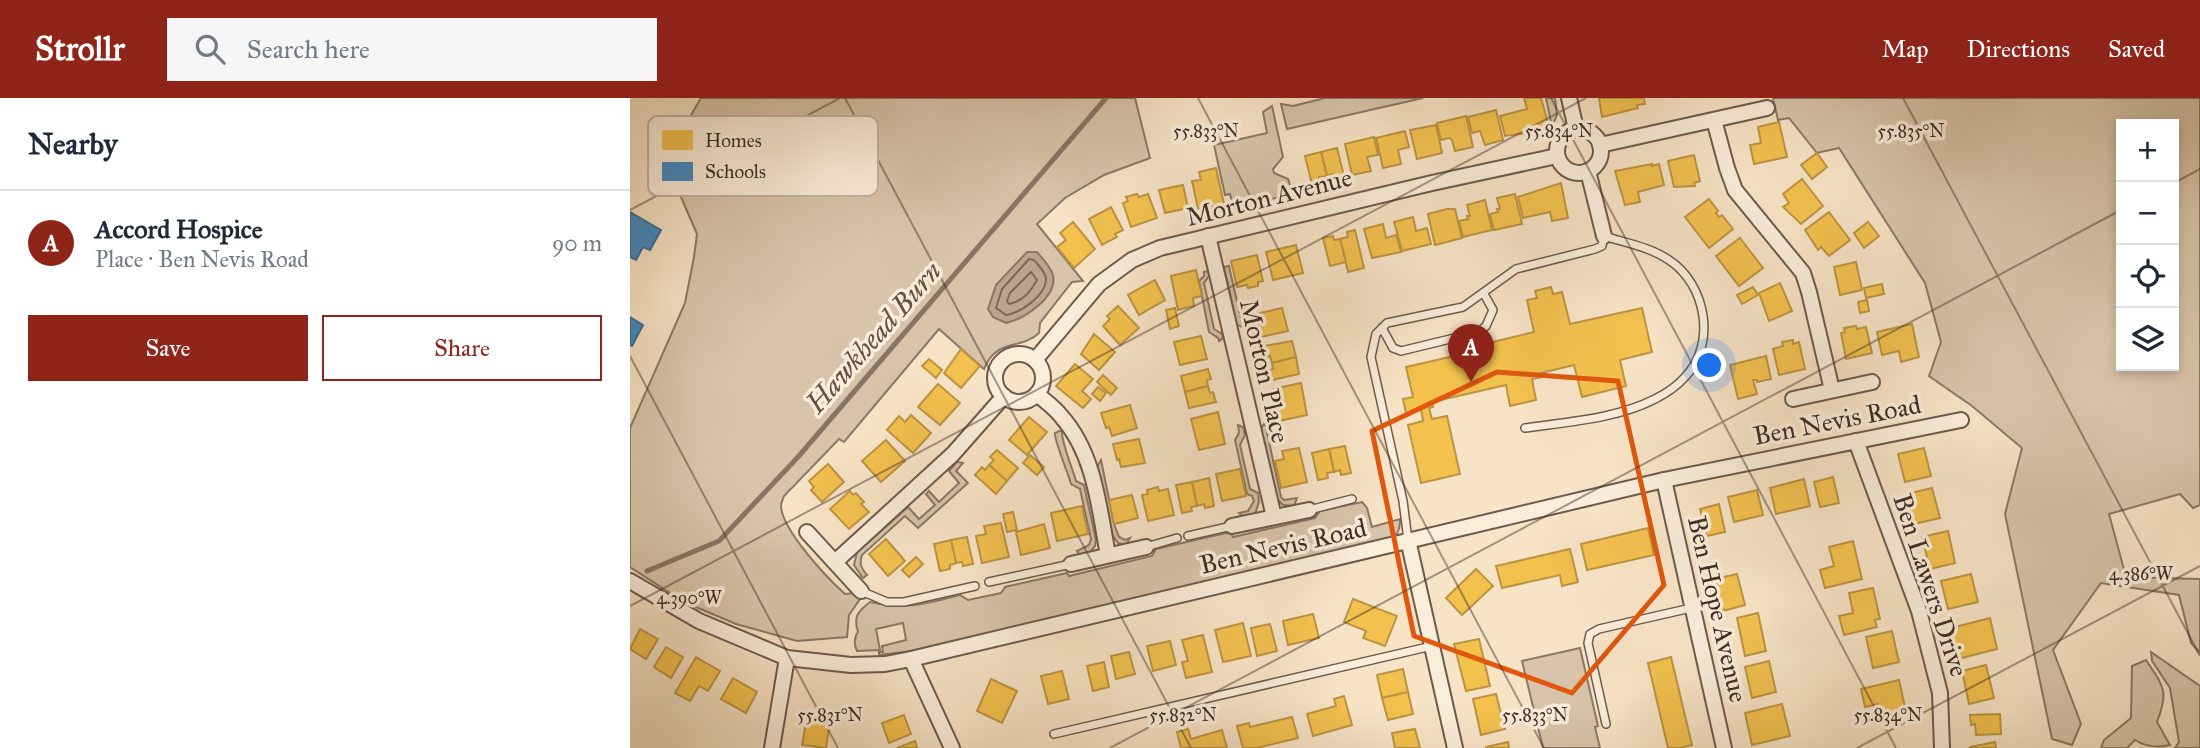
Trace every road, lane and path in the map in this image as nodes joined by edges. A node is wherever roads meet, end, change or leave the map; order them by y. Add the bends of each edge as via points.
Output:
1 (1569, 98) edge
2 (1767, 108) dead end
3 (1714, 120) junction
4 (1576, 129) junction
5 (1600, 145) junction
6 (1557, 156) junction
7 (1588, 171) junction
8 (1208, 236) junction
9 (1604, 236) junction
10 (1484, 294) junction
11 (1382, 328) junction
12 (1035, 360) junction
13 (1872, 382) dead end
14 (1832, 390) junction
15 (1037, 394) junction
16 (1004, 396) junction
17 (1793, 399) dead end
18 (1961, 420) dead end
19 (1525, 428) dead end
20 (1856, 441) junction
21 (1664, 480) junction
22 (1352, 499) dead end
23 (1309, 510) joint
24 (1274, 517) junction
25 (1232, 526) joint
26 (807, 532) dead end
27 (1188, 536) dead end
28 (1177, 538) dead end
29 (1408, 540) junction
30 (1146, 547) joint
31 (1108, 555) junction
32 (835, 562) junction
33 (1071, 564) joint
34 (630, 581) edge
35 (989, 582) dead end
36 (975, 586) dead end
37 (861, 591) joint
38 (1691, 608) junction
39 (1433, 645) junction
40 (787, 658) junction
41 (911, 659) junction
42 (1606, 724) dead end
43 (1054, 734) dead end
44 (772, 748) edge
45 (952, 748) edge
46 (1455, 748) edge
47 (1724, 748) edge
48 (1942, 748) edge

1 - 4 street
2 - 3 street
3 - 5 street
3 - 14 street via 1735,190 1803,273
4 - 5 street via 1593,135
4 - 6 street via 1563,136
5 - 7 street via 1600,158
6 - 7 street via 1573,173
6 - 8 street, Morton Avenue
7 - 9 street
8 - 12 street, Morton Avenue via 1132,260 1099,284
8 - 24 street, Morton Place
9 - 10 lane via 1602,246 1595,249 1516,269
9 - 19 lane via 1653,251 1672,261 1687,278 1705,326 1696,361 1685,377 1654,399 1624,410
10 - 11 lane via 1463,307 1387,323
10 - 11 lane via 1493,310 1479,332 1401,351
11 - 29 lane via 1371,357
12 - 15 street via 1042,377
12 - 16 street via 1017,354 1001,362 995,380
13 - 14 street
14 - 17 street
15 - 16 street via 1021,401
15 - 31 street via 1061,415 1091,467
16 - 32 street via 953,454
18 - 20 street, Ben Nevis Road
20 - 21 street, Ben Nevis Road
20 - 48 street, Ben Lawers Drive via 1919,611 1940,693
21 - 29 street, Ben Nevis Road
21 - 38 street, Ben Hope Avenue
22 - 23 lane
23 - 24 street
24 - 25 street
25 - 27 lane
26 - 32 street
28 - 30 lane
29 - 39 street
29 - 41 street, Ben Nevis Road
30 - 31 street
31 - 33 street
32 - 37 street
33 - 35 lane
34 - 40 street, Ben Nevis Road via 699,621
36 - 37 lane via 887,602
38 - 42 lane via 1590,634 1588,643
38 - 47 street, Ben Hope Avenue
39 - 43 lane
39 - 46 street
40 - 41 street, Ben Nevis Road via 851,665
40 - 44 street
41 - 45 street

